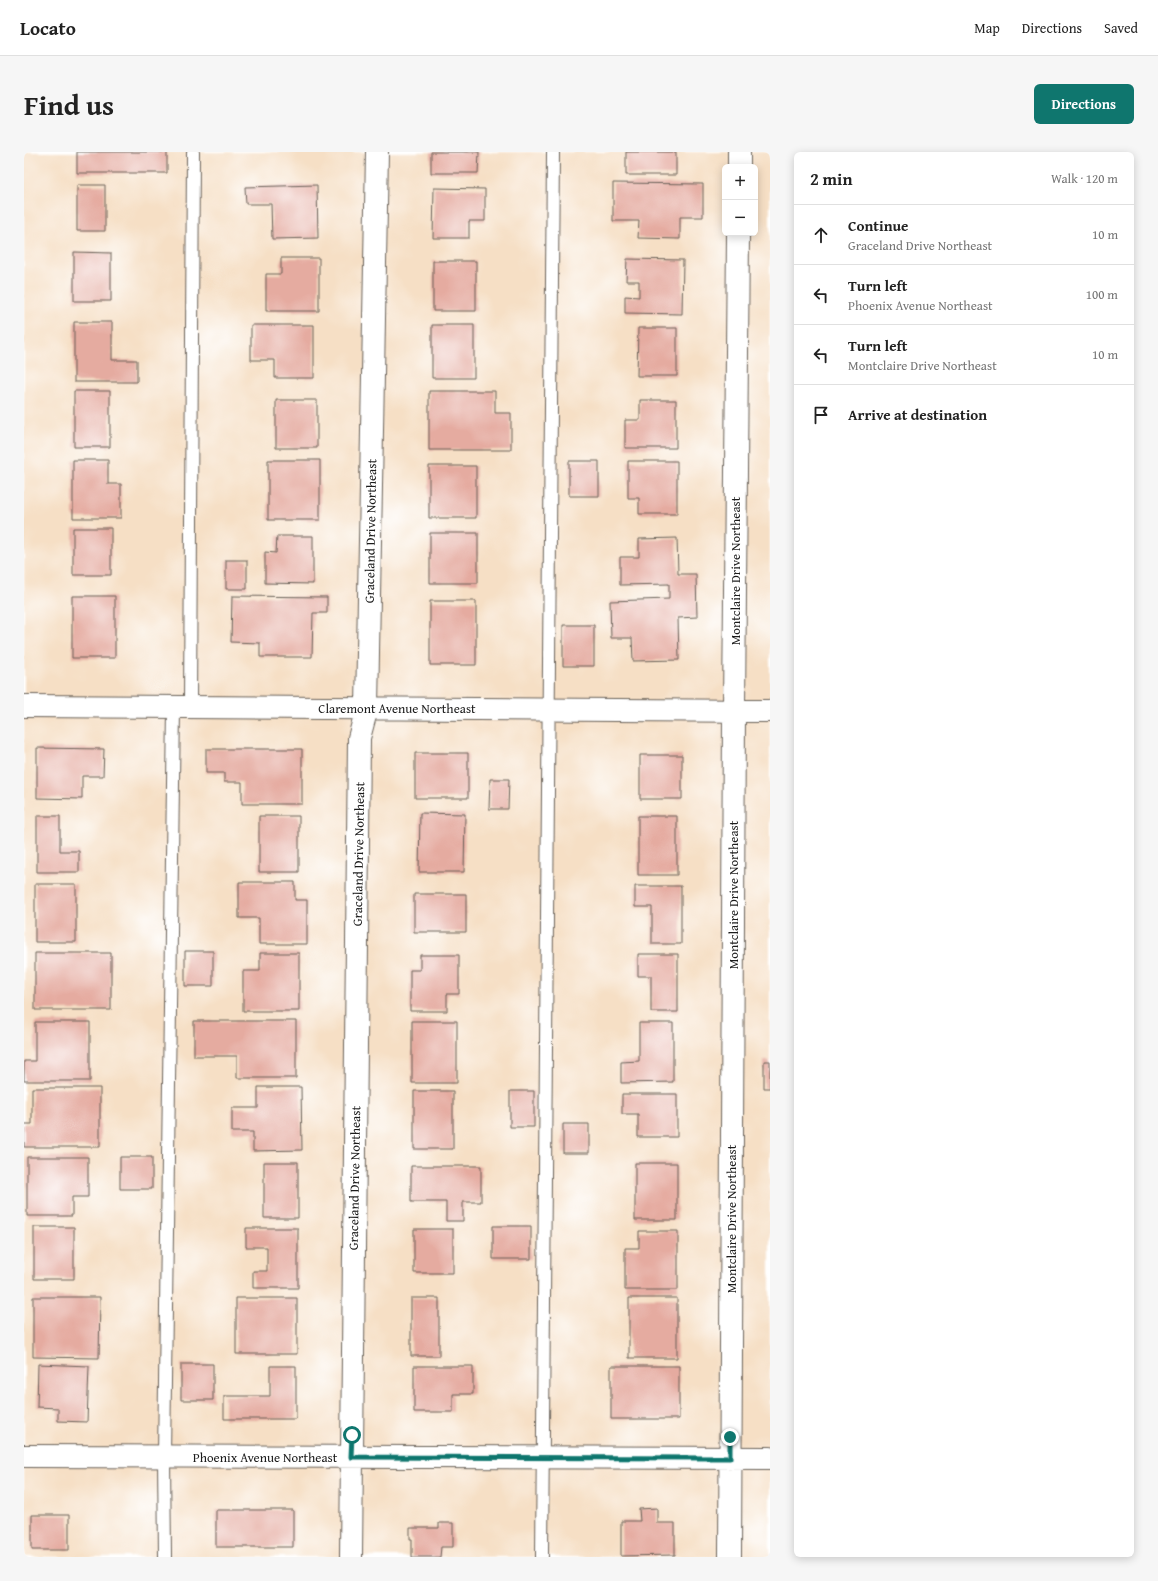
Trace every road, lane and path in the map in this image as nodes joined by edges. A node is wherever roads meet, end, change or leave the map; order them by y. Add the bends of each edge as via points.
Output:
1 (193, 152) edge
2 (377, 152) edge
3 (554, 152) edge
4 (739, 152) edge
5 (739, 164) edge
6 (738, 236) edge
7 (24, 706) edge
8 (182, 708) junction
9 (367, 708) junction
10 (549, 709) junction
11 (734, 710) junction
12 (770, 710) edge
13 (24, 1456) edge
14 (351, 1457) junction
15 (164, 1458) junction
16 (542, 1458) junction
17 (730, 1458) junction
18 (770, 1458) edge
19 (165, 1557) edge
20 (351, 1557) edge
21 (542, 1557) edge
22 (730, 1557) edge

1 - 8 lane
2 - 9 street, Graceland Drive Northeast
3 - 10 lane
4 - 5 street
6 - 11 street, Montclaire Drive Northeast
7 - 8 street, Claremont Avenue Northeast
8 - 9 street, Claremont Avenue Northeast
8 - 15 lane
9 - 10 street, Claremont Avenue Northeast
9 - 14 street, Graceland Drive Northeast via 359,738
10 - 11 street, Claremont Avenue Northeast
10 - 16 lane
11 - 12 street, Claremont Avenue Northeast
11 - 17 street, Montclaire Drive Northeast
13 - 15 street, Phoenix Avenue Northeast
14 - 15 street, Phoenix Avenue Northeast
14 - 16 street, Phoenix Avenue Northeast
14 - 20 street, Graceland Drive Northeast
15 - 19 lane
16 - 17 street, Phoenix Avenue Northeast
16 - 21 lane
17 - 18 street, Phoenix Avenue Northeast
17 - 22 street, Montclaire Drive Northeast

